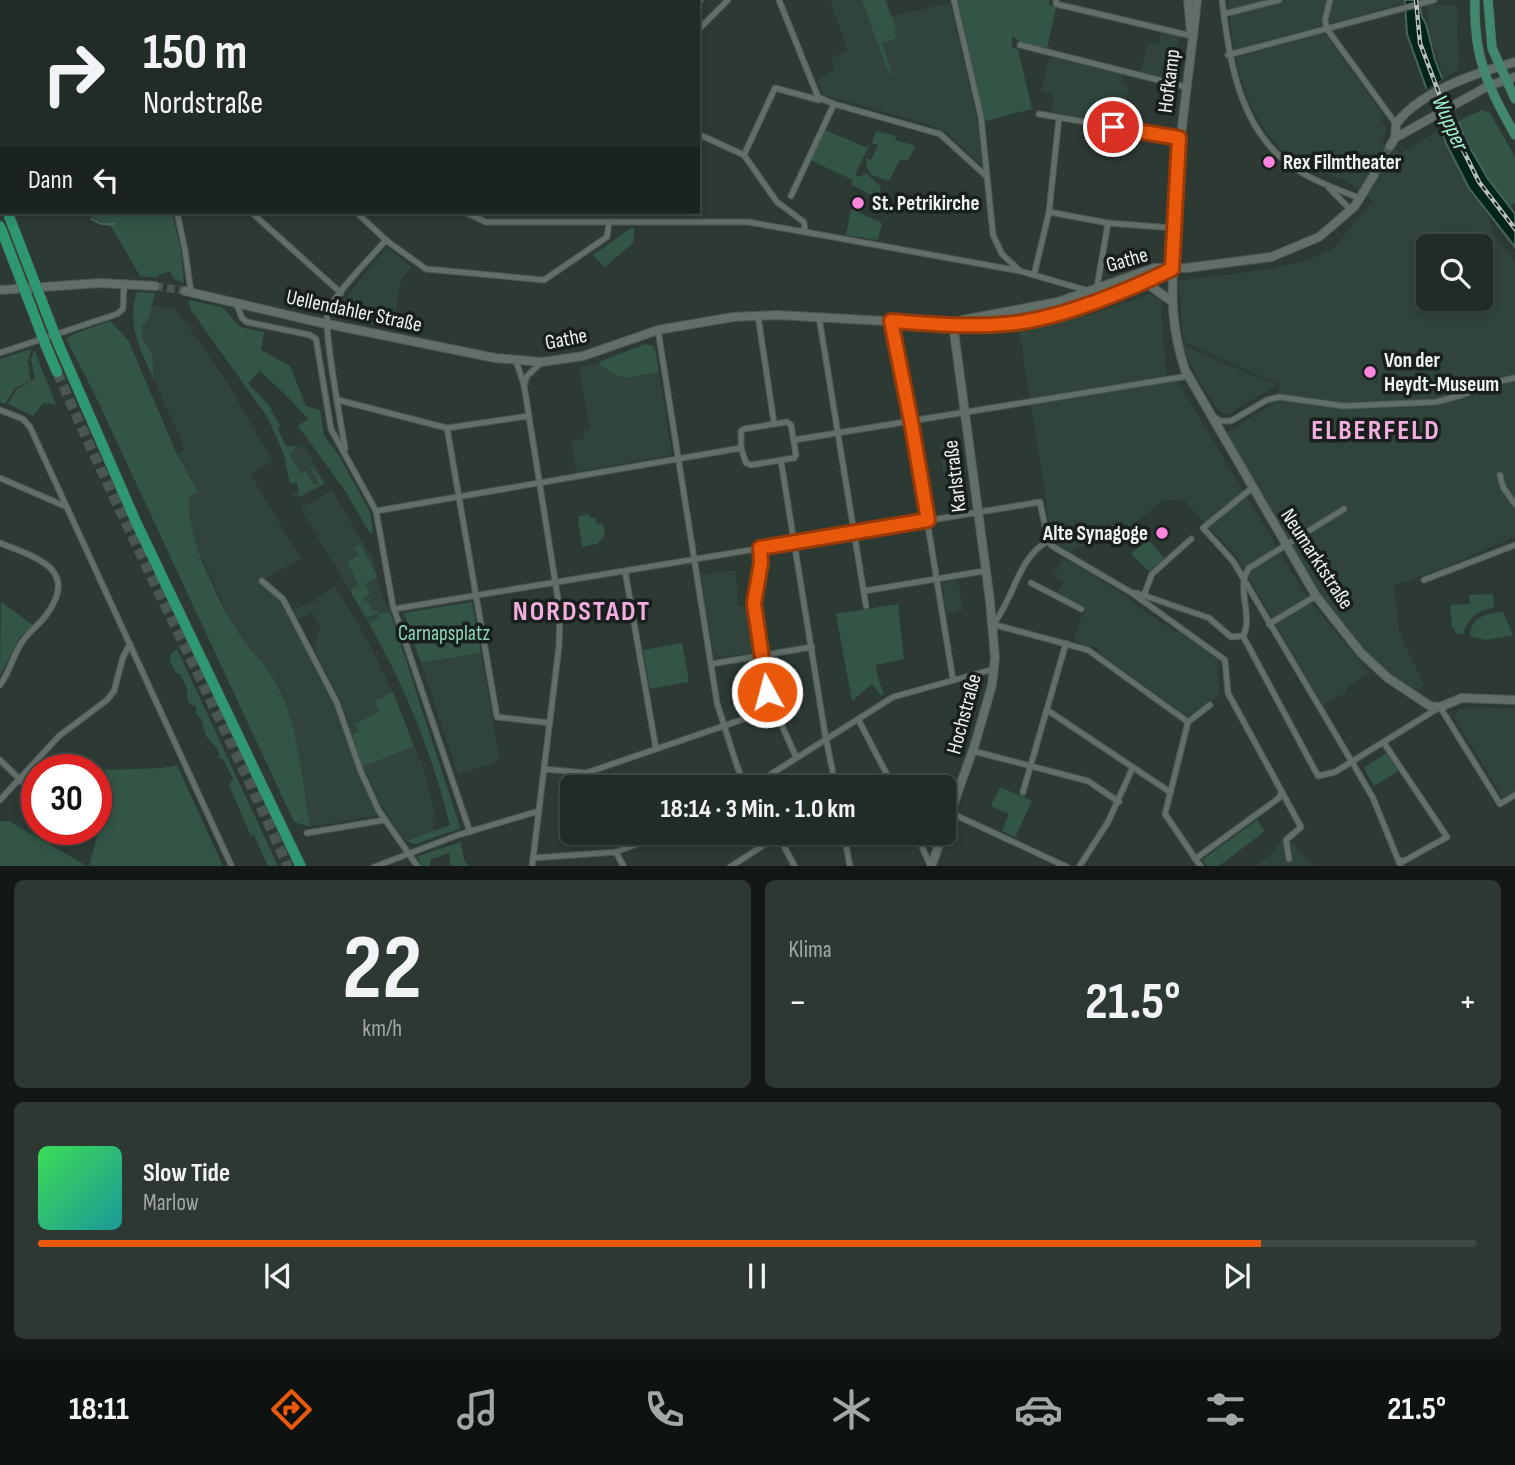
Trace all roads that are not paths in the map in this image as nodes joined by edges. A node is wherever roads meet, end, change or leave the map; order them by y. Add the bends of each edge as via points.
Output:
1 (728, 0) edge
2 (779, 0) edge
3 (954, 0) edge
4 (1188, 0) edge
5 (1197, 0) edge
6 (1222, 0) edge
7 (1279, 0) edge
8 (1330, 0) edge
9 (1475, 0) edge
10 (1488, 0) edge
11 (1431, 1) edge
12 (1056, 2) edge
13 (1224, 14) junction
14 (700, 28) edge
15 (1327, 29) junction
16 (1192, 36) junction
17 (1020, 45) dead end
18 (1228, 55) junction
19 (1515, 62) edge
20 (1498, 65) junction
21 (1483, 70) junction
22 (1515, 77) edge
23 (1505, 80) junction
24 (1488, 86) junction
25 (1186, 87) junction
26 (1515, 99) edge
27 (823, 101) junction
28 (834, 104) junction
29 (1039, 114) dead end
30 (1059, 118) junction
31 (1396, 124) junction
32 (700, 135) edge
33 (1515, 135) edge
34 (1179, 138) junction
35 (1395, 138) junction
36 (1390, 146) tunnel mouth
37 (744, 155) junction
38 (1374, 175) tunnel mouth
39 (986, 176) junction
40 (1326, 186) junction
41 (791, 196) dead end
42 (1360, 199) junction
43 (1351, 210) junction
44 (1049, 212) junction
45 (8, 214) edge
46 (179, 214) edge
47 (253, 214) edge
48 (358, 214) edge
49 (468, 214) edge
50 (609, 222) junction
51 (1108, 223) junction
52 (0, 226) edge
53 (1174, 228) junction
54 (806, 232) junction
55 (386, 240) junction
56 (1172, 269) junction
57 (1020, 271) junction
58 (1034, 275) junction
59 (1143, 281) junction
60 (124, 283) junction
61 (155, 286) tunnel mouth
62 (1097, 288) junction
63 (0, 290) edge
64 (188, 292) joint
65 (341, 293) junction
66 (1105, 297) junction
67 (1171, 301) junction
68 (236, 303) junction
69 (758, 315) junction
70 (819, 317) junction
71 (891, 321) junction
72 (327, 324) junction
73 (953, 324) junction
74 (658, 330) junction
75 (0, 352) edge
76 (516, 361) junction
77 (542, 362) junction
78 (57, 372) tunnel mouth
79 (1188, 376) junction
80 (1515, 378) edge
81 (524, 385) junction
82 (338, 400) junction
83 (0, 410) edge
84 (965, 412) junction
85 (1208, 412) junction
86 (529, 416) junction
87 (911, 421) junction
88 (774, 424) junction
89 (447, 428) junction
90 (839, 433) junction
91 (794, 440) junction
92 (741, 448) junction
93 (346, 454) junction
94 (677, 459) junction
95 (780, 461) junction
96 (1500, 475) dead end
97 (0, 478) edge
98 (539, 483) junction
99 (1252, 488) junction
100 (459, 497) junction
101 (1515, 504) edge
102 (67, 507) junction
103 (1344, 509) dead end
104 (376, 511) junction
105 (976, 512) junction
106 (928, 520) junction
107 (855, 533) junction
108 (1191, 539) dead end
109 (1048, 541) junction
110 (795, 542) junction
111 (0, 543) edge
112 (1286, 545) junction
113 (1515, 545) edge
114 (760, 548) junction
115 (694, 559) junction
116 (625, 571) junction
117 (984, 571) junction
118 (1018, 576) junction
119 (937, 579) junction
120 (1244, 579) junction
121 (262, 580) dead end
122 (1424, 580) dead end
123 (555, 582) junction
124 (864, 591) junction
125 (1132, 593) junction
126 (476, 595) junction
127 (1144, 595) junction
128 (1316, 596) junction
129 (866, 606) dead end
130 (394, 608) junction
131 (1081, 609) dead end
132 (992, 624) junction
133 (1269, 624) junction
134 (1243, 636) junction
135 (1066, 643) junction
136 (130, 644) junction
137 (812, 647) junction
138 (762, 656) junction
139 (711, 664) junction
140 (994, 669) junction
141 (953, 680) junction
142 (0, 685) edge
143 (1515, 700) edge
144 (1210, 705) dead end
145 (1440, 707) junction
146 (773, 709) junction
147 (1047, 710) junction
148 (858, 719) junction
149 (1188, 722) junction
150 (550, 723) junction
151 (724, 726) junction
152 (827, 739) junction
153 (1384, 743) junction
154 (656, 749) junction
155 (973, 751) junction
156 (796, 757) junction
157 (0, 760) edge
158 (1352, 762) junction
159 (1030, 767) junction
160 (1133, 767) junction
161 (544, 769) junction
162 (744, 775) edge
163 (768, 775) edge
164 (834, 775) edge
165 (887, 775) edge
166 (20, 779) junction
167 (1023, 792) dead end
168 (1170, 792) junction
169 (1281, 793) junction
170 (1515, 795) edge
171 (956, 799) edge
172 (0, 800) edge
173 (1119, 802) junction
174 (539, 811) junction
175 (956, 815) edge
176 (520, 816) junction
177 (385, 820) junction
178 (537, 821) junction
179 (470, 832) junction
180 (307, 833) dead end
181 (634, 845) edge
182 (763, 845) edge
183 (783, 845) edge
184 (846, 845) edge
185 (921, 845) edge
186 (939, 845) edge
187 (616, 852) junction
188 (409, 853) junction
189 (533, 858) junction
190 (1195, 859) junction
191 (1289, 859) dead end
192 (1400, 863) edge
193 (232, 866) edge
194 (300, 866) edge
195 (374, 866) edge
196 (418, 866) edge
197 (531, 866) edge
198 (624, 866) edge
199 (730, 866) edge
200 (795, 866) edge
201 (850, 866) edge
202 (931, 866) edge
203 (1068, 866) edge
204 (1079, 866) edge
205 (1200, 866) edge

1 - 14 street
2 - 27 street
3 - 39 street via 981,117
4 - 16 main road, Hofkamp
5 - 16 main road, Hofkamp
6 - 13 street
7 - 13 street
8 - 15 street
9 - 21 main road
10 - 20 main road via 1490,39
11 - 15 street
12 - 16 street
13 - 18 street
15 - 18 street
15 - 31 street
16 - 25 main road, Hofkamp
17 - 25 street
18 - 40 street via 1245,105 1266,141 1296,170
19 - 20 main road
20 - 21 main road
20 - 23 main road
21 - 24 main road
21 - 31 main road via 1408,111
22 - 23 main road
23 - 24 main road
23 - 26 main road
24 - 33 main road
24 - 35 main road
25 - 34 main road, Hofkamp
27 - 28 street
27 - 37 street via 775,88
28 - 39 street via 940,134
28 - 41 street
29 - 30 street
30 - 34 street
30 - 44 street
31 - 35 main road
32 - 37 street
34 - 53 main road, Hofkamp
35 - 36 main road
37 - 54 street via 777,202 804,222
38 - 42 main road
39 - 57 street via 996,245
40 - 42 street
40 - 43 street
42 - 43 main road
43 - 56 main road via 1319,237 1271,257
44 - 51 street
44 - 58 street
45 - 194 highway, bridge via 58,343 136,522
46 - 64 street
47 - 65 street
48 - 55 street
49 - 50 street via 486,222
50 - 54 street via 748,222
50 - 55 street via 607,237 544,280 426,269
51 - 53 street
51 - 62 street
52 - 78 highway, bridge
53 - 56 main road, Hofkamp
54 - 57 street
55 - 65 street
56 - 59 main road, Gathe
56 - 62 main road, Gathe via 1154,268
56 - 67 main road, Hofkamp
57 - 58 street
58 - 62 street
59 - 66 main road, Gathe
59 - 67 main road
60 - 61 main road
60 - 63 main road
60 - 75 street via 123,309 117,314
62 - 66 main road via 1108,289
62 - 73 main road, Gathe via 1048,305
64 - 68 main road, Uellendahler Straße
65 - 72 street via 329,309
66 - 73 main road, Gathe via 1015,323
67 - 79 main road, Hofkamp via 1175,340
68 - 72 main road, Uellendahler Straße
68 - 93 street via 247,322 316,339 331,429
69 - 70 main road, Gathe
69 - 74 main road, Gathe
69 - 88 street
70 - 71 main road, Gathe
70 - 90 street
71 - 73 main road, Gathe
71 - 87 street
72 - 76 main road, Uellendahler Straße
72 - 82 street
73 - 84 main road, Karlstraße
74 - 77 main road, Gathe via 583,356
74 - 94 street
76 - 77 main road, Gathe
76 - 81 street
77 - 81 street
79 - 84 street
79 - 85 main road, Neumarktstraße
80 - 85 street via 1436,402 1344,406 1279,397 1231,421 1220,421
81 - 86 street
82 - 89 street
82 - 93 street
83 - 102 street via 26,422
84 - 87 street
84 - 105 main road, Karlstraße
85 - 99 main road, Neumarktstraße
86 - 89 street
86 - 98 street
87 - 90 street
87 - 106 street
88 - 91 street via 788,422
88 - 92 street via 744,429 739,436
89 - 100 street
90 - 91 street
90 - 107 street
91 - 95 street via 794,458
92 - 94 street
92 - 95 street via 751,465
93 - 104 street
94 - 98 street
94 - 115 street
95 - 110 street
96 - 101 street
97 - 102 street
98 - 100 street
98 - 123 street
99 - 112 main road, Neumarktstraße
99 - 120 street via 1203,528
100 - 104 street
100 - 126 street
102 - 136 street
103 - 112 street
104 - 130 street
105 - 106 street
105 - 109 street via 1040,502
105 - 117 main road, Karlstraße
106 - 107 street
106 - 119 street
107 - 110 street
107 - 124 street
108 - 127 street via 1152,574
109 - 118 street
109 - 125 street
110 - 114 street
110 - 137 street
111 - 142 street via 44,561 58,582 51,609 19,645
112 - 120 street via 1249,568
112 - 128 main road, Neumarktstraße
113 - 122 street
114 - 115 street
114 - 138 street via 754,603
115 - 116 street
115 - 139 street
116 - 123 street
116 - 154 street
117 - 119 street
117 - 132 main road, Karlstraße
118 - 131 street
118 - 132 street via 1003,613
119 - 124 street
119 - 141 street
120 - 133 street
120 - 134 street via 1247,627
121 - 177 street via 283,599 337,703 361,772
123 - 126 street
123 - 150 street via 560,631
124 - 129 street
125 - 127 street
125 - 169 street via 1226,663 1228,693
126 - 130 street
126 - 150 street via 497,717
127 - 134 street via 1209,618 1231,637
128 - 133 street
128 - 145 main road, Neumarktstraße via 1361,653 1388,678 1422,702
130 - 179 street
132 - 135 street
132 - 140 main road, Hochstraße
133 - 158 street
134 - 158 street via 1315,773 1330,775
135 - 147 street
135 - 149 street via 1088,650
136 - 166 street via 107,700 60,736
136 - 193 street
137 - 138 street
137 - 152 street
138 - 139 street
138 - 146 street
139 - 151 street
140 - 141 street
140 - 155 main road, Hochstraße
141 - 148 street via 893,697
143 - 145 main road via 1462,698
144 - 149 street
145 - 153 street
145 - 170 street via 1500,804
146 - 151 street
146 - 156 street
147 - 159 street
147 - 160 street
148 - 152 street
148 - 165 street
149 - 168 street
150 - 161 street
151 - 154 street
151 - 162 street
152 - 156 street
152 - 164 street
153 - 158 street
153 - 192 street via 1447,837
154 - 161 street via 586,773
155 - 159 street
155 - 171 main road, Hochstraße
156 - 163 street
157 - 166 street
158 - 192 street via 1373,798
159 - 167 street
159 - 173 street via 1088,781
160 - 168 street
160 - 173 street
161 - 174 street
166 - 172 street
168 - 190 street via 1166,818
169 - 190 street
169 - 191 street via 1301,827 1286,841
173 - 204 street
174 - 176 street
174 - 178 street
175 - 203 street
176 - 178 street
176 - 179 street
177 - 180 street
177 - 188 street
178 - 189 street
179 - 188 street
181 - 187 street
182 - 199 street
183 - 200 street
184 - 201 street
185 - 202 street
186 - 202 main road, Hochstraße
187 - 189 street
187 - 198 street
188 - 195 street
188 - 196 street
189 - 197 street
190 - 205 street

